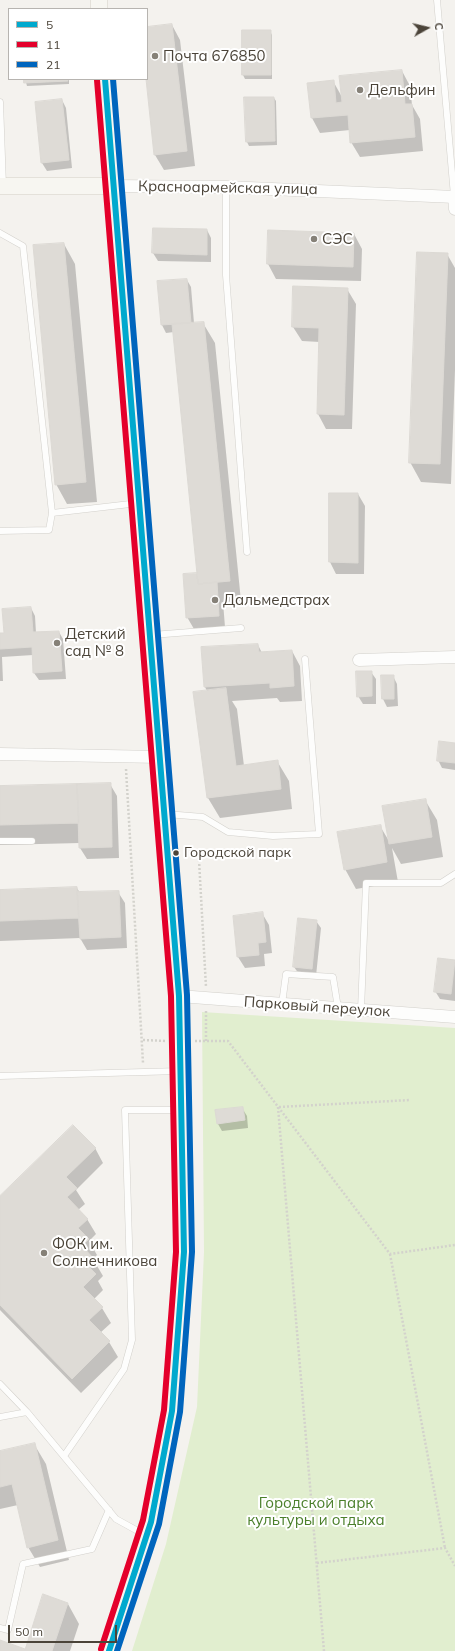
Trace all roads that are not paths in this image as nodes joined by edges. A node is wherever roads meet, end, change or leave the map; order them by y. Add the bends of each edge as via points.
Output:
1 (437, 0) edge
2 (105, 80) edge
3 (0, 102) edge
4 (1, 186) edge
5 (113, 186) junction
6 (226, 187) junction
7 (455, 196) edge
8 (455, 209) edge
9 (0, 233) edge
10 (139, 503) junction
11 (52, 513) junction
12 (0, 531) edge
13 (247, 552) dead end
14 (241, 628) dead end
15 (151, 635) junction
16 (455, 657) edge
17 (306, 659) dead end
18 (359, 660) dead end
19 (0, 754) edge
20 (160, 757) junction
21 (165, 814) junction
22 (32, 840) dead end
23 (0, 841) edge
24 (455, 874) edge
25 (179, 996) junction
26 (282, 1004) junction
27 (338, 1008) junction
28 (361, 1010) junction
29 (455, 1017) edge
30 (180, 1071) junction
31 (0, 1076) edge
32 (180, 1110) junction
33 (0, 1384) edge
34 (27, 1412) junction
35 (0, 1417) edge
36 (64, 1456) junction
37 (109, 1510) junction
38 (146, 1536) junction
39 (0, 1628) edge
40 (109, 1651) edge

1 - 7 lane
2 - 5 main road
3 - 4 lane
4 - 5 main road, Красноармейская улица
5 - 6 street, Красноармейская улица
5 - 10 main road
6 - 7 street, Красноармейская улица
6 - 13 lane via 226,275
7 - 8 street
9 - 11 lane via 23,246
10 - 11 lane
10 - 15 main road
11 - 12 lane via 49,530
14 - 15 lane
15 - 20 main road
16 - 18 street
17 - 21 lane via 319,834 273,836 228,832 203,817
19 - 20 street
20 - 21 main road
21 - 25 main road
22 - 23 lane
24 - 28 lane via 441,883 366,884
25 - 26 street, Парковый переулок
25 - 30 main road
26 - 27 street, Парковый переулок
26 - 27 lane via 286,974 333,977
27 - 28 street, Парковый переулок
28 - 29 street, Парковый переулок
30 - 31 lane
30 - 32 main road
32 - 36 lane via 125,1110 132,1340 124,1370
32 - 38 main road via 184,1252 172,1411 151,1522
33 - 34 lane
34 - 35 lane
34 - 36 lane
36 - 37 lane
37 - 38 lane via 116,1519
37 - 39 lane via 92,1549 23,1564 8,1630
38 - 40 main road

